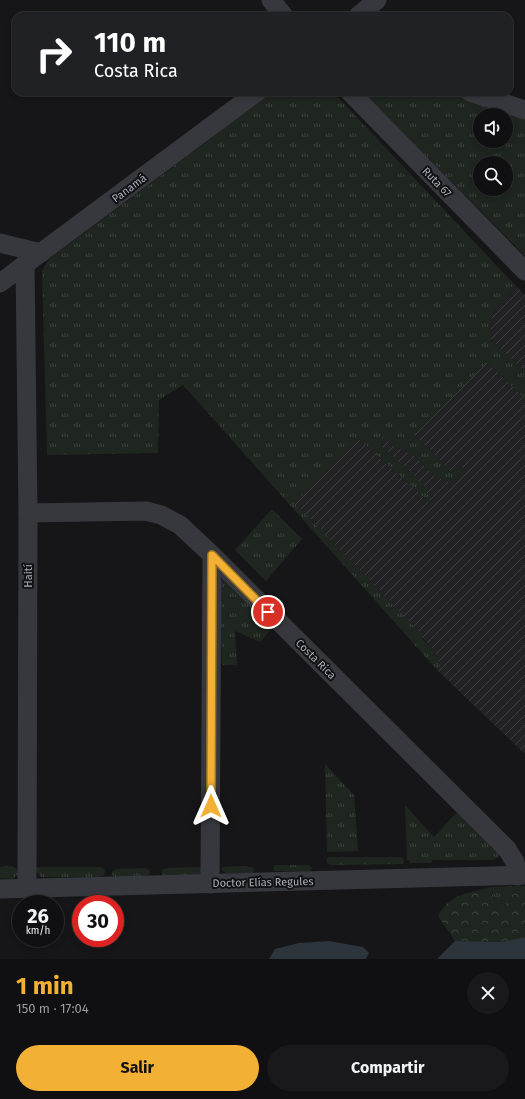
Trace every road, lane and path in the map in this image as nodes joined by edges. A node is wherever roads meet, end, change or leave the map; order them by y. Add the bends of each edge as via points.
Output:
1 (271, 0) edge
2 (377, 0) edge
3 (281, 12) edge
4 (363, 12) edge
5 (252, 96) edge
6 (354, 96) edge
7 (482, 96) edge
8 (525, 110) edge
9 (0, 242) edge
10 (41, 253) junction
11 (25, 263) junction
12 (525, 271) edge
13 (0, 283) edge
14 (28, 513) junction
15 (212, 555) junction
16 (521, 876) edge
17 (210, 884) junction
18 (27, 888) junction
19 (0, 889) edge

1 - 3 street
2 - 4 street
5 - 10 street, Panamá
6 - 12 street, Ruta 67
7 - 8 street
9 - 10 street
10 - 11 street, Panamá
11 - 13 street, Panamá
11 - 14 street, Haití
14 - 15 street, Costa Rica via 146,511 161,515 180,525
14 - 18 street, Haití
15 - 16 street, Costa Rica via 507,849
15 - 17 street
16 - 17 street, Doctor Elías Regules
17 - 18 street, Doctor Elías Regules
18 - 19 street, Doctor Elías Regules

